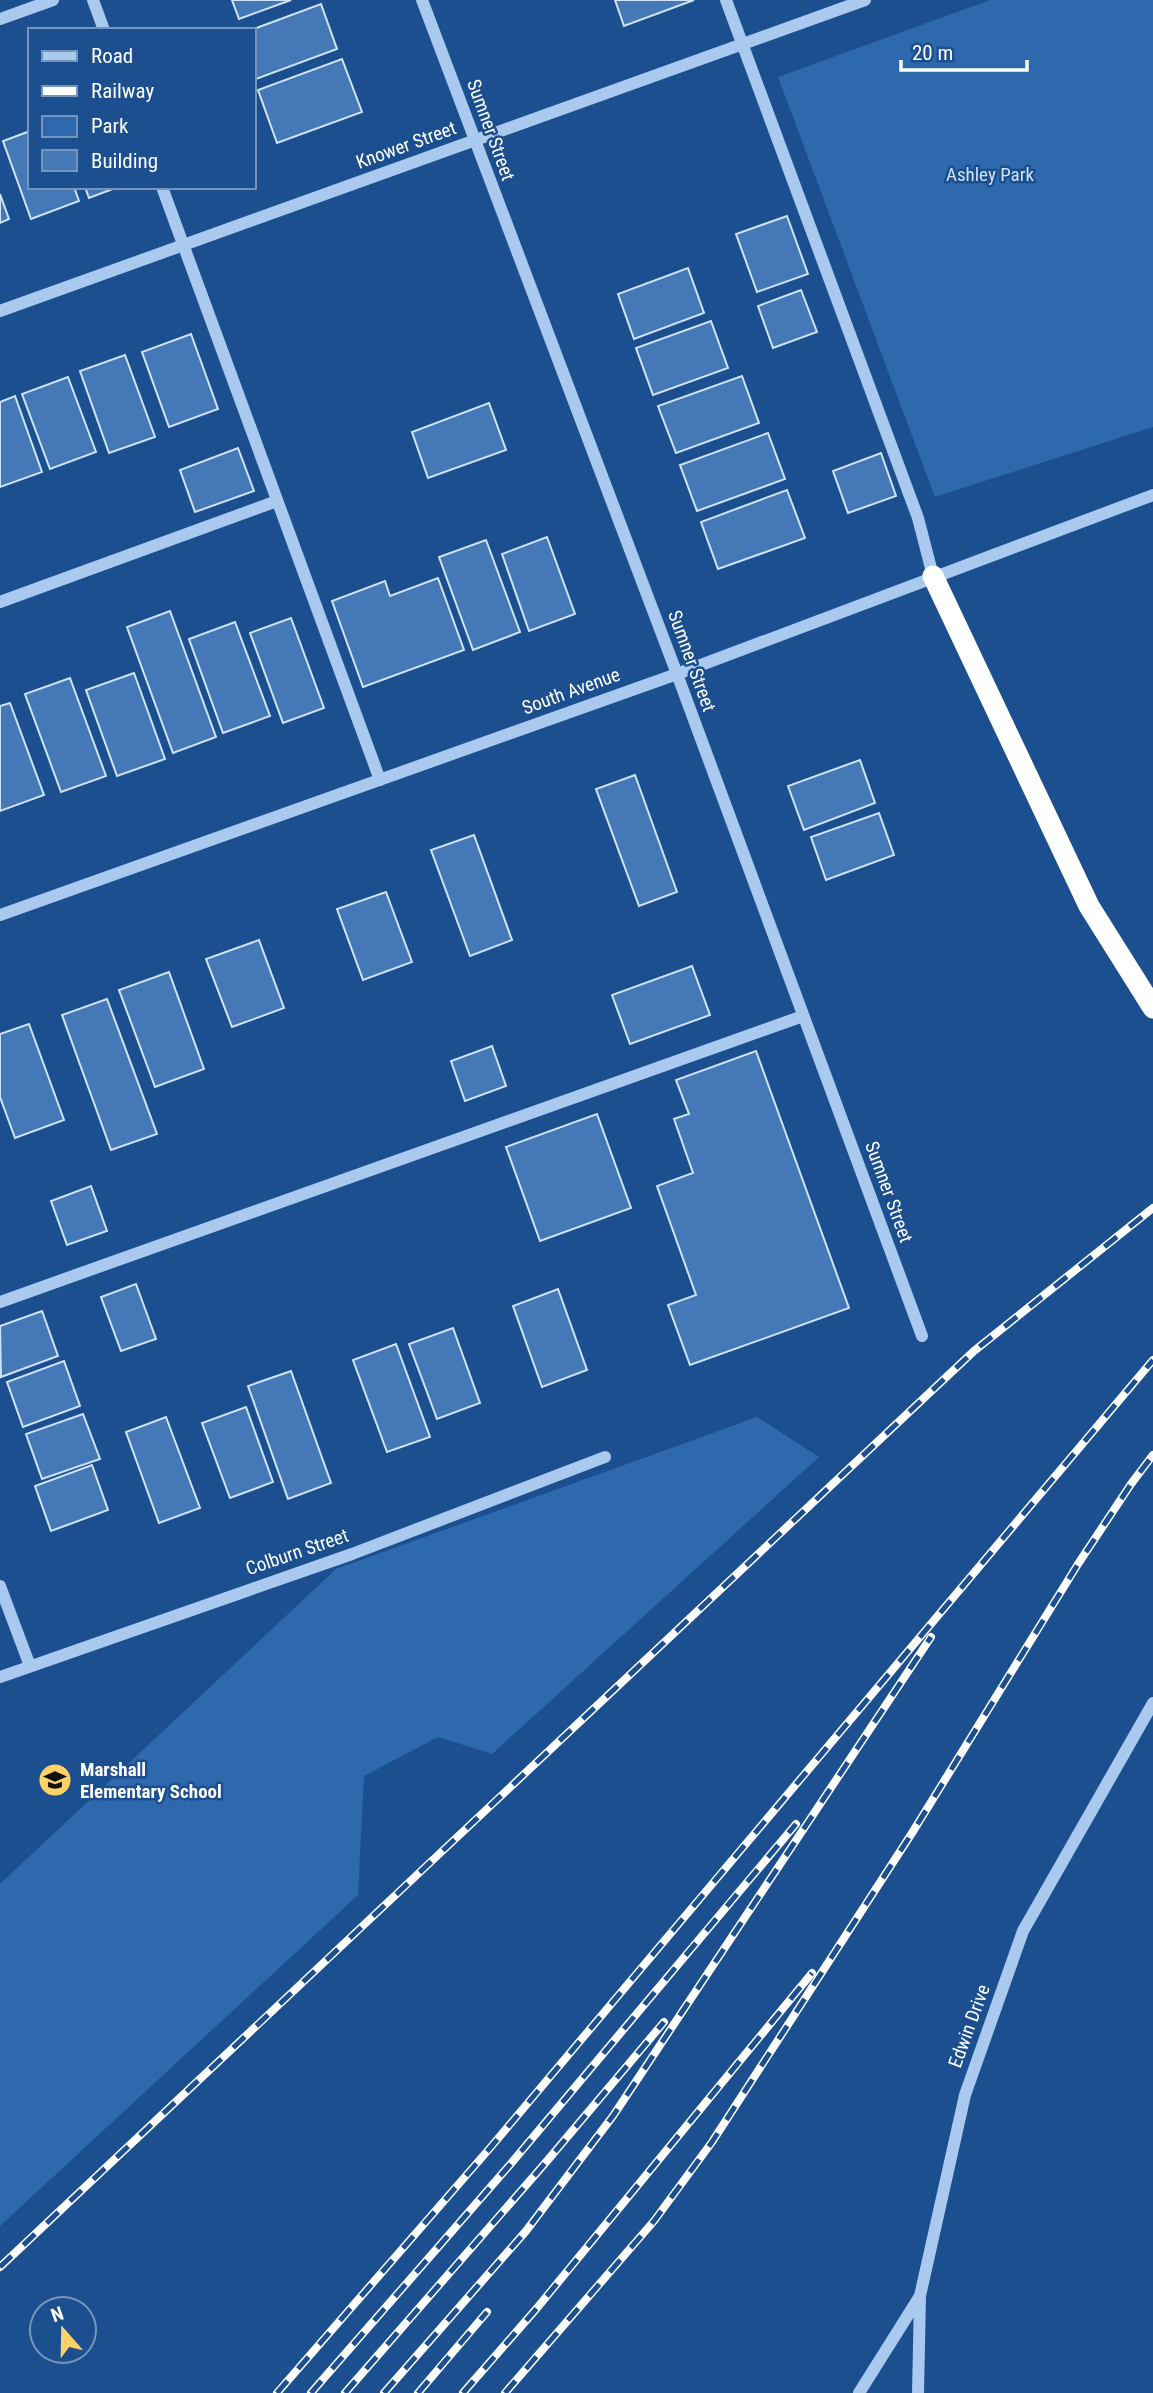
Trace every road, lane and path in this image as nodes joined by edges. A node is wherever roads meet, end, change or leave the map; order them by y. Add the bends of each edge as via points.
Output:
1 (53, 0) edge
2 (93, 0) edge
3 (422, 0) edge
4 (726, 0) edge
5 (865, 0) edge
6 (0, 19) edge
7 (103, 28) edge
8 (743, 44) junction
9 (474, 141) junction
10 (163, 189) edge
11 (183, 245) junction
12 (0, 311) edge
13 (1153, 495) edge
14 (277, 501) junction
15 (933, 576) junction
16 (0, 602) edge
17 (677, 674) junction
18 (380, 780) junction
19 (0, 915) edge
20 (1153, 1008) edge
21 (803, 1016) junction
22 (0, 1302) edge
23 (922, 1336) dead end
24 (605, 1457) dead end
25 (0, 1586) edge
26 (30, 1666) junction
27 (0, 1677) edge
28 (1153, 1703) edge
29 (920, 2296) junction
30 (859, 2393) edge
31 (918, 2393) edge

1 - 6 street
2 - 7 street
3 - 9 street, Sumner Street
4 - 8 street
5 - 8 street, Knower Street
8 - 9 street, Knower Street
8 - 15 street via 918,518
9 - 11 street, Knower Street
9 - 17 street, Sumner Street
10 - 11 street
11 - 12 street, Knower Street
11 - 14 street
13 - 15 street, South Avenue
14 - 16 street
14 - 18 street
15 - 17 street, South Avenue
15 - 20 highway via 1089,906
17 - 18 street, South Avenue
17 - 21 street, Sumner Street
18 - 19 street, South Avenue
21 - 22 street
21 - 23 street, Sumner Street
24 - 26 street, Colburn Street via 352,1554
25 - 26 street
26 - 27 street, Colburn Street
28 - 29 street, Edwin Drive via 1023,1931 965,2095
29 - 30 street
29 - 31 street, Edwin Drive

